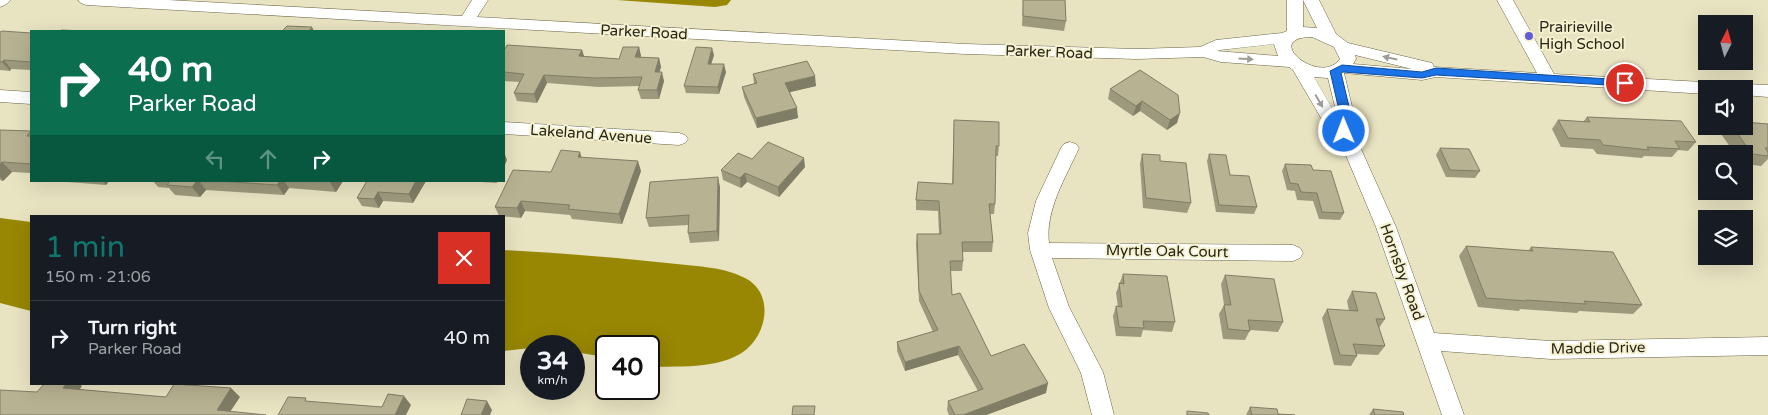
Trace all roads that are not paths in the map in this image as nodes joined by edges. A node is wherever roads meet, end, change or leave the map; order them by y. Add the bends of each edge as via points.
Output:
1 (86, 0) edge
2 (480, 0) edge
3 (1295, 0) edge
4 (1311, 0) edge
5 (1505, 0) edge
6 (236, 4) edge
7 (467, 22) junction
8 (1290, 36) junction
9 (1330, 38) junction
10 (1344, 47) junction
11 (1203, 52) junction
12 (1295, 64) junction
13 (1339, 70) junction
14 (1436, 72) junction
15 (1548, 78) junction
16 (1698, 87) edge
17 (1753, 91) edge
18 (1768, 92) edge
19 (0, 96) edge
20 (30, 98) edge
21 (505, 128) edge
22 (1344, 131) junction
23 (679, 139) dead end
24 (1070, 148) dead end
25 (1040, 250) junction
26 (1293, 253) dead end
27 (1428, 342) junction
28 (1768, 346) edge
29 (1104, 415) edge
30 (1453, 415) edge

1 - 6 street, Parker Road
2 - 7 street
3 - 8 street
4 - 9 street
5 - 15 street
6 - 7 street, Parker Road
7 - 11 street, Parker Road via 966,50 1137,54
8 - 9 street, Parker Road via 1312,32
8 - 11 street, Parker Road via 1216,45
8 - 12 street, Hornsby Road via 1282,42 1282,50
9 - 10 street
10 - 13 street, Hornsby Road via 1348,59
14 -> 10 street via 1418,64
11 -> 12 street, Parker Road via 1221,57
12 - 13 street, Parker Road via 1317,72
12 -> 22 street, Hornsby Road via 1330,119
13 - 14 street via 1422,75
13 - 22 street, Hornsby Road via 1346,119
14 - 15 street
15 - 16 street
17 - 18 street
19 - 20 street
21 - 23 street, Lakeland Avenue
22 - 27 street, Hornsby Road via 1386,227
24 - 25 street via 1045,201 1038,234
25 - 26 street, Myrtle Oak Court
25 - 29 street via 1059,308 1092,372
27 - 28 street, Maddie Drive via 1551,350
27 - 30 street, Hornsby Road

